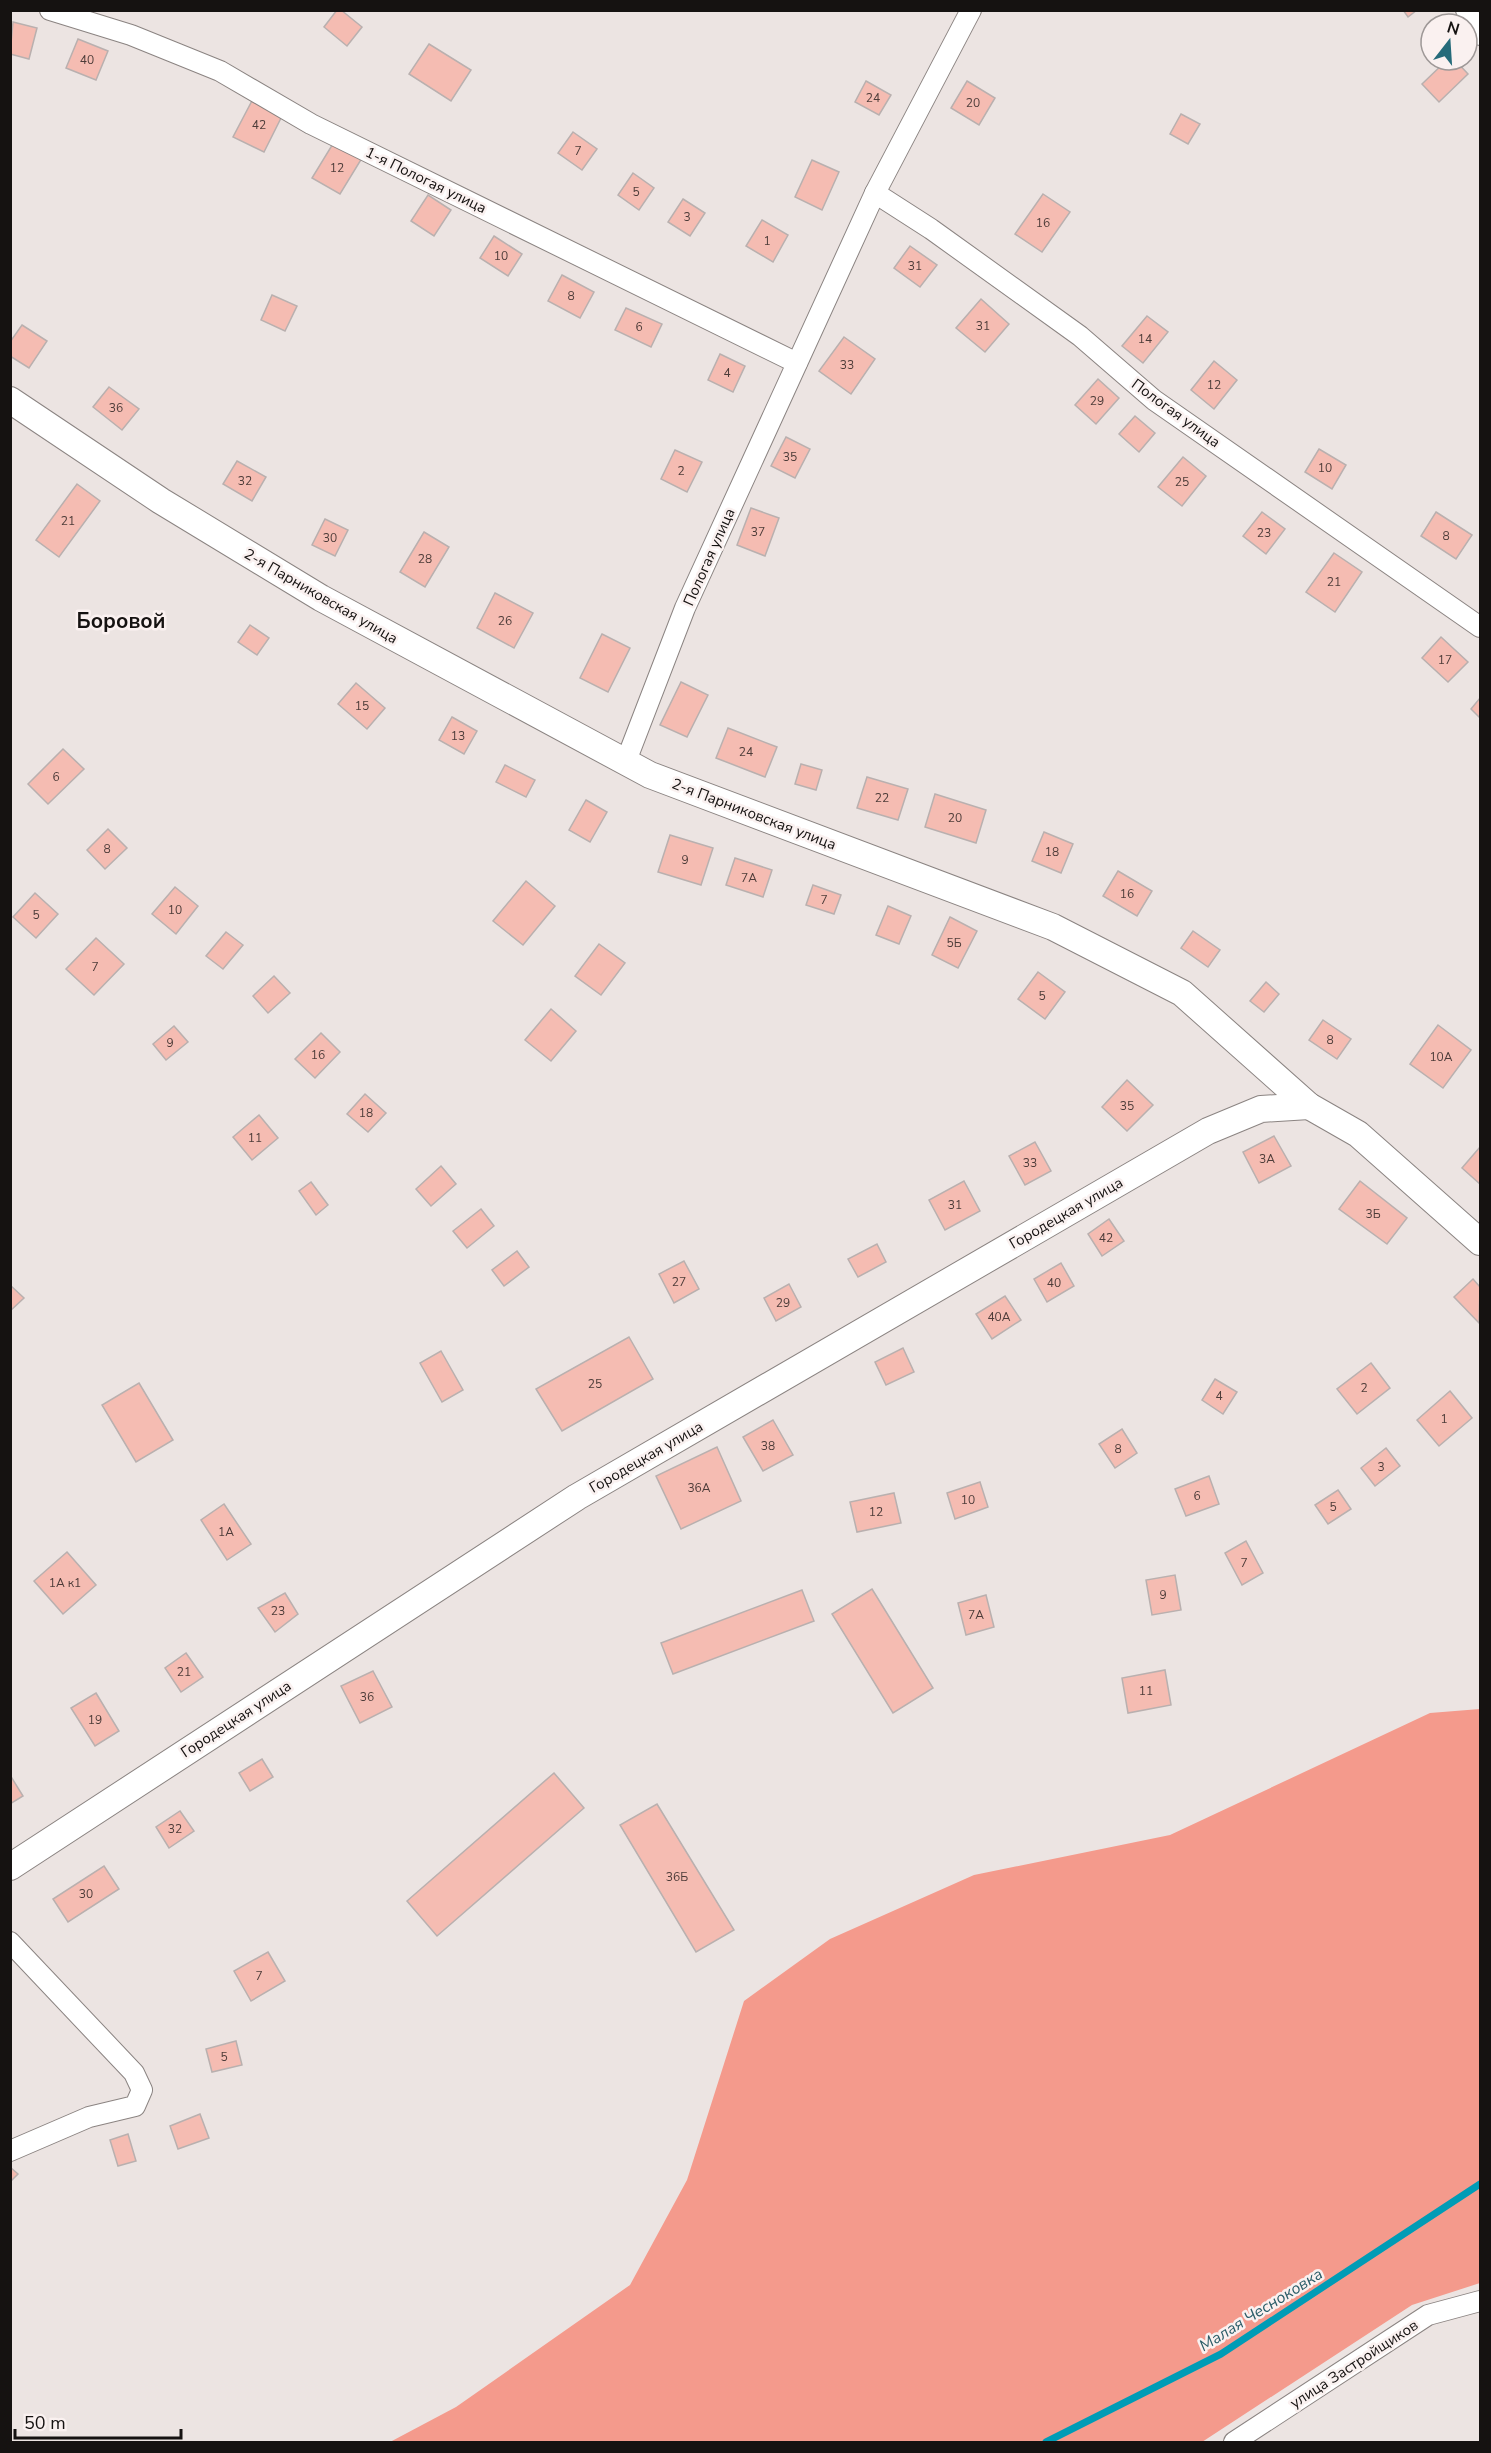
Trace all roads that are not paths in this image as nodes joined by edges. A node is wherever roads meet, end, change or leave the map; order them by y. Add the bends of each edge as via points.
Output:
1 (50, 10) edge
2 (971, 10) edge
3 (1466, 10) edge
4 (1480, 35) edge
5 (875, 193) junction
6 (797, 363) junction
7 (10, 400) edge
8 (1480, 627) edge
9 (626, 760) junction
10 (1309, 1106) junction
11 (1480, 1242) edge
12 (10, 1867) edge
13 (10, 1942) edge
14 (10, 2151) edge
15 (1480, 2301) edge
16 (1234, 2442) edge

1 - 6 street, 1-я Пологая улица via 130,35 220,70 311,124
2 - 5 street, Пологая улица
3 - 4 street
5 - 6 street, Пологая улица
5 - 8 street, Пологая улица via 1080,336 1154,400
6 - 9 street, Пологая улица via 685,608
7 - 9 street, 2-я Парниковская улица via 161,501 321,598
9 - 10 street, 2-я Парниковская улица via 650,775 1053,927 1182,993
10 - 11 street, 2-я Парниковская улица via 1358,1134
10 - 12 street, Городецкая улица via 1261,1109 1208,1131 587,1491
13 - 14 street via 135,2073 142,2090 135,2106 89,2117
15 - 16 street, улица Застройщиков via 1428,2315

